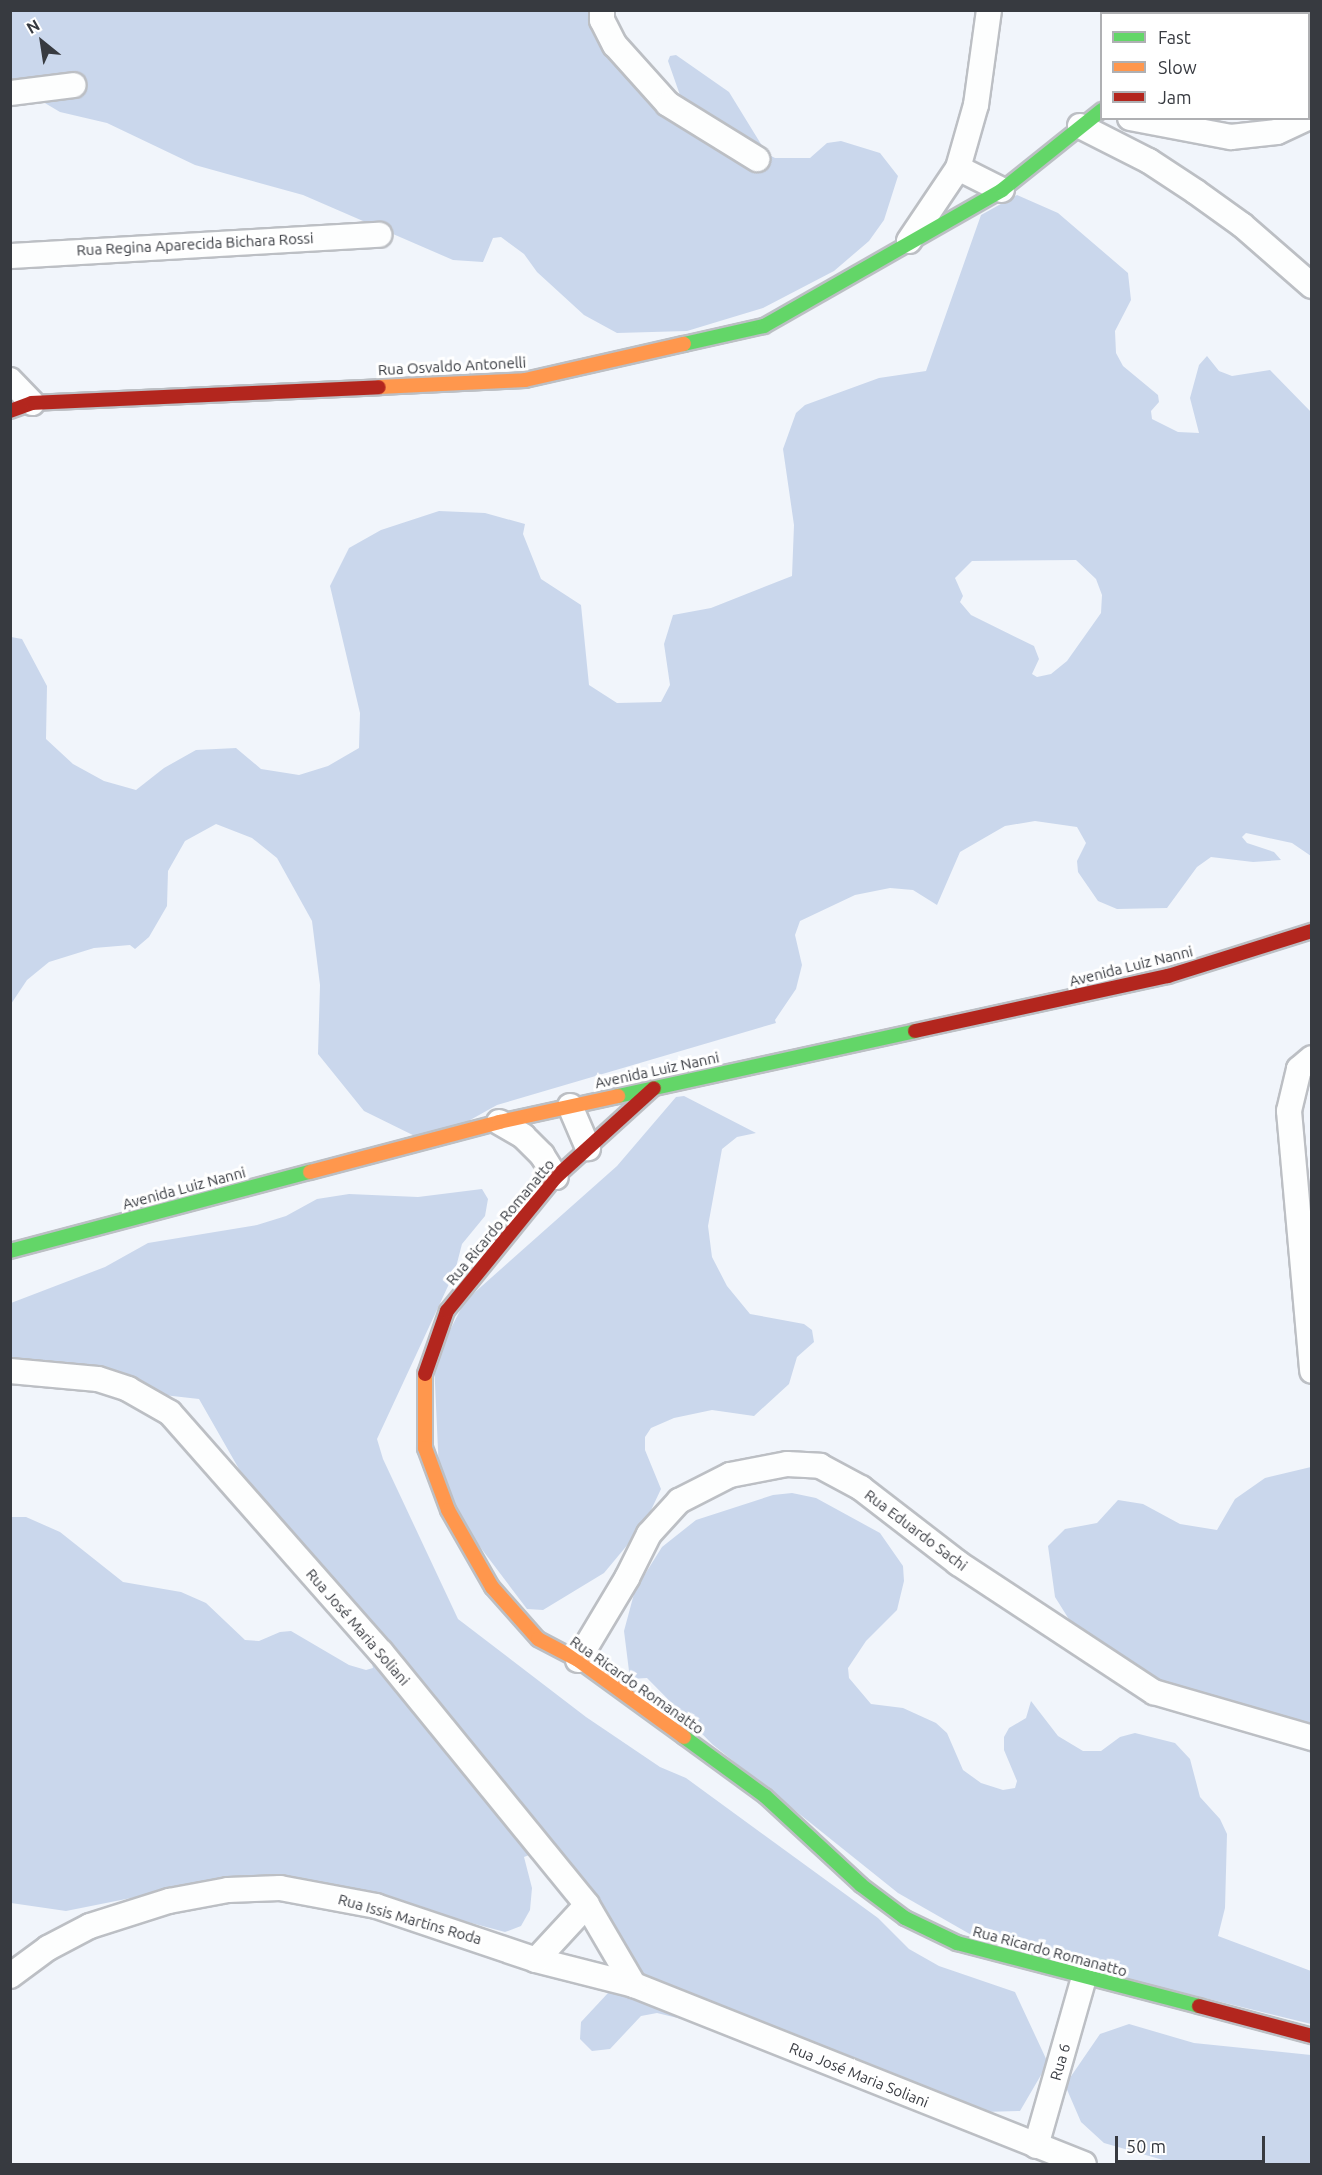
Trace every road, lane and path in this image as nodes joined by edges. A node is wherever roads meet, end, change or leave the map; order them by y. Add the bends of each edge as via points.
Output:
1 (602, 10) edge
2 (989, 10) edge
3 (74, 85) dead end
4 (10, 93) edge
5 (1100, 112) edge
6 (1141, 120) edge
7 (1303, 120) edge
8 (1080, 126) junction
9 (757, 159) dead end
10 (958, 168) junction
11 (1002, 190) junction
12 (380, 235) dead end
13 (906, 245) junction
14 (10, 256) edge
15 (1311, 286) edge
16 (10, 380) edge
17 (21, 407) edge
18 (1311, 931) edge
19 (1311, 1058) edge
20 (654, 1088) junction
21 (570, 1106) junction
22 (499, 1122) junction
23 (588, 1148) junction
24 (556, 1177) junction
25 (10, 1251) edge
26 (10, 1371) edge
27 (1311, 1371) edge
28 (578, 1660) junction
29 (1311, 1738) edge
30 (587, 1905) junction
31 (536, 1960) junction
32 (10, 1976) edge
33 (1084, 1977) junction
34 (634, 1985) junction
35 (1311, 2036) edge
36 (1036, 2146) junction
37 (1084, 2164) edge

1 - 9 street via 602,20 615,45 668,104
2 - 10 street via 976,105
3 - 4 street
5 - 8 street, Rua Osvaldo Antonelli
6 - 7 street via 1231,137 1277,132
8 - 11 street, Rua Osvaldo Antonelli
8 - 15 street via 1149,161 1196,192 1242,225
10 - 11 street
10 - 13 street
11 - 13 street, Rua Osvaldo Antonelli
12 - 14 street, Rua Regina Aparecida Bichara Rossi
13 - 17 street, Rua Osvaldo Antonelli via 764,326 525,380
16 - 17 street
18 - 20 street, Avenida Luiz Nanni via 1168,976
19 - 27 street via 1299,1069 1289,1111
20 - 21 street, Avenida Luiz Nanni
20 - 23 street, Rua Ricardo Romanatto
21 - 22 street, Avenida Luiz Nanni
21 - 23 street
22 - 24 street via 523,1136
22 - 25 street, Avenida Luiz Nanni
23 - 24 street, Rua Ricardo Romanatto
24 - 28 street, Rua Ricardo Romanatto via 447,1311 423,1380 425,1448 448,1510 492,1587 538,1639
26 - 30 street, Rua José Maria Soliani via 98,1379 128,1389 170,1413 381,1652
28 - 29 street, Rua Eduardo Sachi via 649,1534 679,1501 730,1475 787,1464 820,1466 861,1488 966,1569 1154,1692
28 - 33 street, Rua Ricardo Romanatto via 765,1796 861,1885 905,1918 957,1943
30 - 31 street
30 - 34 street, Rua José Maria Soliani
31 - 32 street, Rua Issis Martins Roda via 376,1906 280,1888 228,1890 169,1900 90,1926 48,1948
31 - 34 street, Rua José Maria Soliani
33 - 35 street, Rua Ricardo Romanatto
33 - 36 street, Rua 6
34 - 36 street, Rua José Maria Soliani
36 - 37 street, Rua José Maria Soliani

